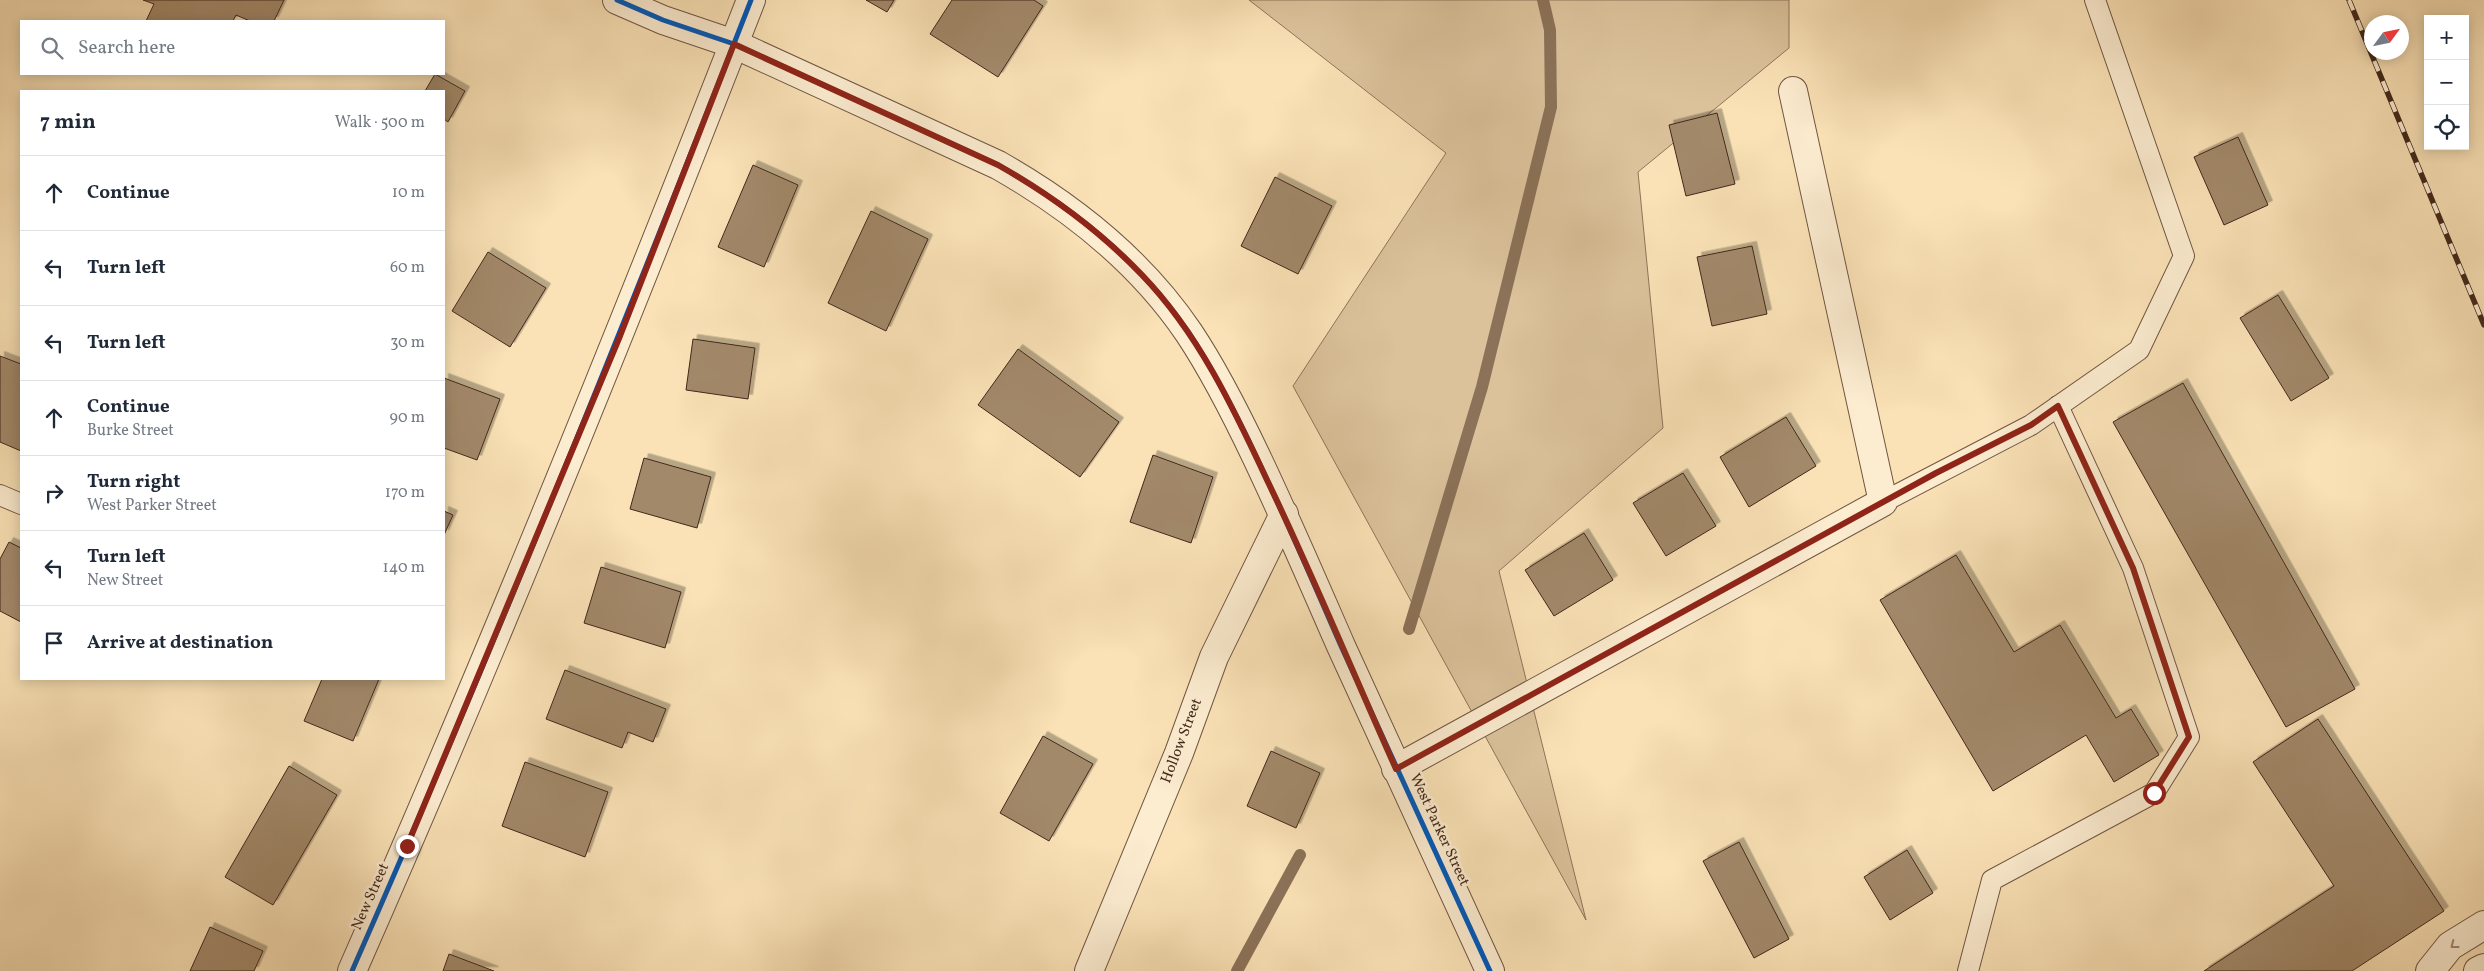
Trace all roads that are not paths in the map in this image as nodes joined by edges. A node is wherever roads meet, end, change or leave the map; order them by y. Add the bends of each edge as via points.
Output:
1 (617, 0) edge
2 (751, 0) edge
3 (2095, 0) edge
4 (734, 44) junction
5 (1793, 91) dead end
6 (2058, 406) junction
7 (0, 495) edge
8 (1883, 502) junction
9 (20, 504) edge
10 (1284, 514) junction
11 (1396, 769) junction
12 (2484, 925) edge
13 (2484, 968) edge
14 (352, 971) edge
15 (1089, 971) edge
16 (1490, 971) edge
17 (1968, 971) edge
18 (2430, 971) edge
19 (2478, 971) edge

1 - 4 street, West Parker Street via 663,20
2 - 4 street, New Street
3 - 6 lane via 2184,256 2140,350
4 - 10 street, West Parker Street via 998,165 1030,183 1089,225 1142,275 1188,332 1226,394
4 - 14 street, New Street via 617,345
5 - 8 street
6 - 8 lane via 2031,425
6 - 17 lane via 2133,568 2189,737 2154,793 1992,880
7 - 9 lane
8 - 11 street
10 - 11 street, West Parker Street
10 - 15 street, Hollow Street via 1214,657 1179,753
11 - 16 street, West Parker Street
12 -> 18 street via 2450,946
13 - 19 street

